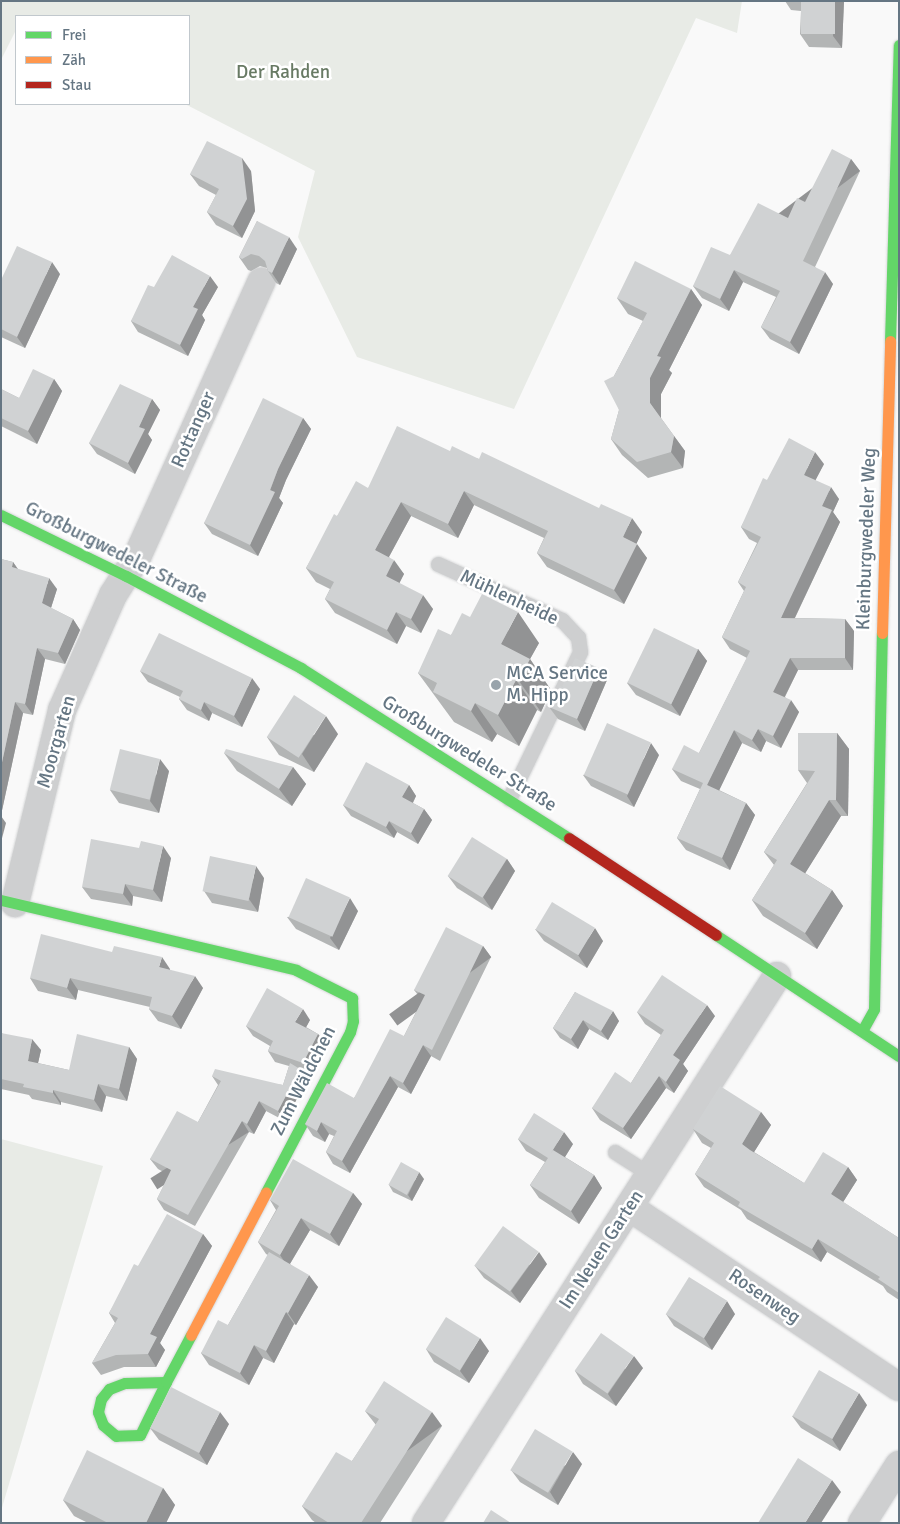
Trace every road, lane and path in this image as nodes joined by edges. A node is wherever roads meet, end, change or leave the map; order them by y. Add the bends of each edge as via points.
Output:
1 (899, 46) edge
2 (261, 282) dead end
3 (1, 515) edge
4 (438, 564) dead end
5 (126, 576) junction
6 (509, 799) junction
7 (8, 902) edge
8 (778, 976) junction
9 (862, 1031) junction
10 (899, 1056) edge
11 (615, 1152) dead end
12 (651, 1175) junction
13 (629, 1207) junction
14 (166, 1382) junction
15 (899, 1387) edge
16 (899, 1465) edge
17 (426, 1523) edge
18 (862, 1523) edge

1 - 9 street, Kleinburgwedeler Weg via 874,1009
2 - 5 street, Rottanger
3 - 5 street, Großburgwedeler Straße
4 - 6 lane, Mühlenheide via 562,620 578,637 580,652
5 - 6 street, Großburgwedeler Straße via 302,668
5 - 7 street, Moorgarten via 114,595 62,710
6 - 8 street, Großburgwedeler Straße
7 - 14 street, Zum Wäldchen via 296,970 352,998 350,1032
8 - 9 street, Großburgwedeler Straße
8 - 12 street, Im Neuen Garten
9 - 10 street, Großburgwedeler Straße
11 - 12 lane
12 - 13 street, Im Neuen Garten
13 - 15 street, Rosenweg
13 - 17 street, Im Neuen Garten
14 - 14 street, Zum Wäldchen via 124,1383 109,1389 101,1399 98,1412 103,1425 116,1436 140,1435
16 - 18 street

